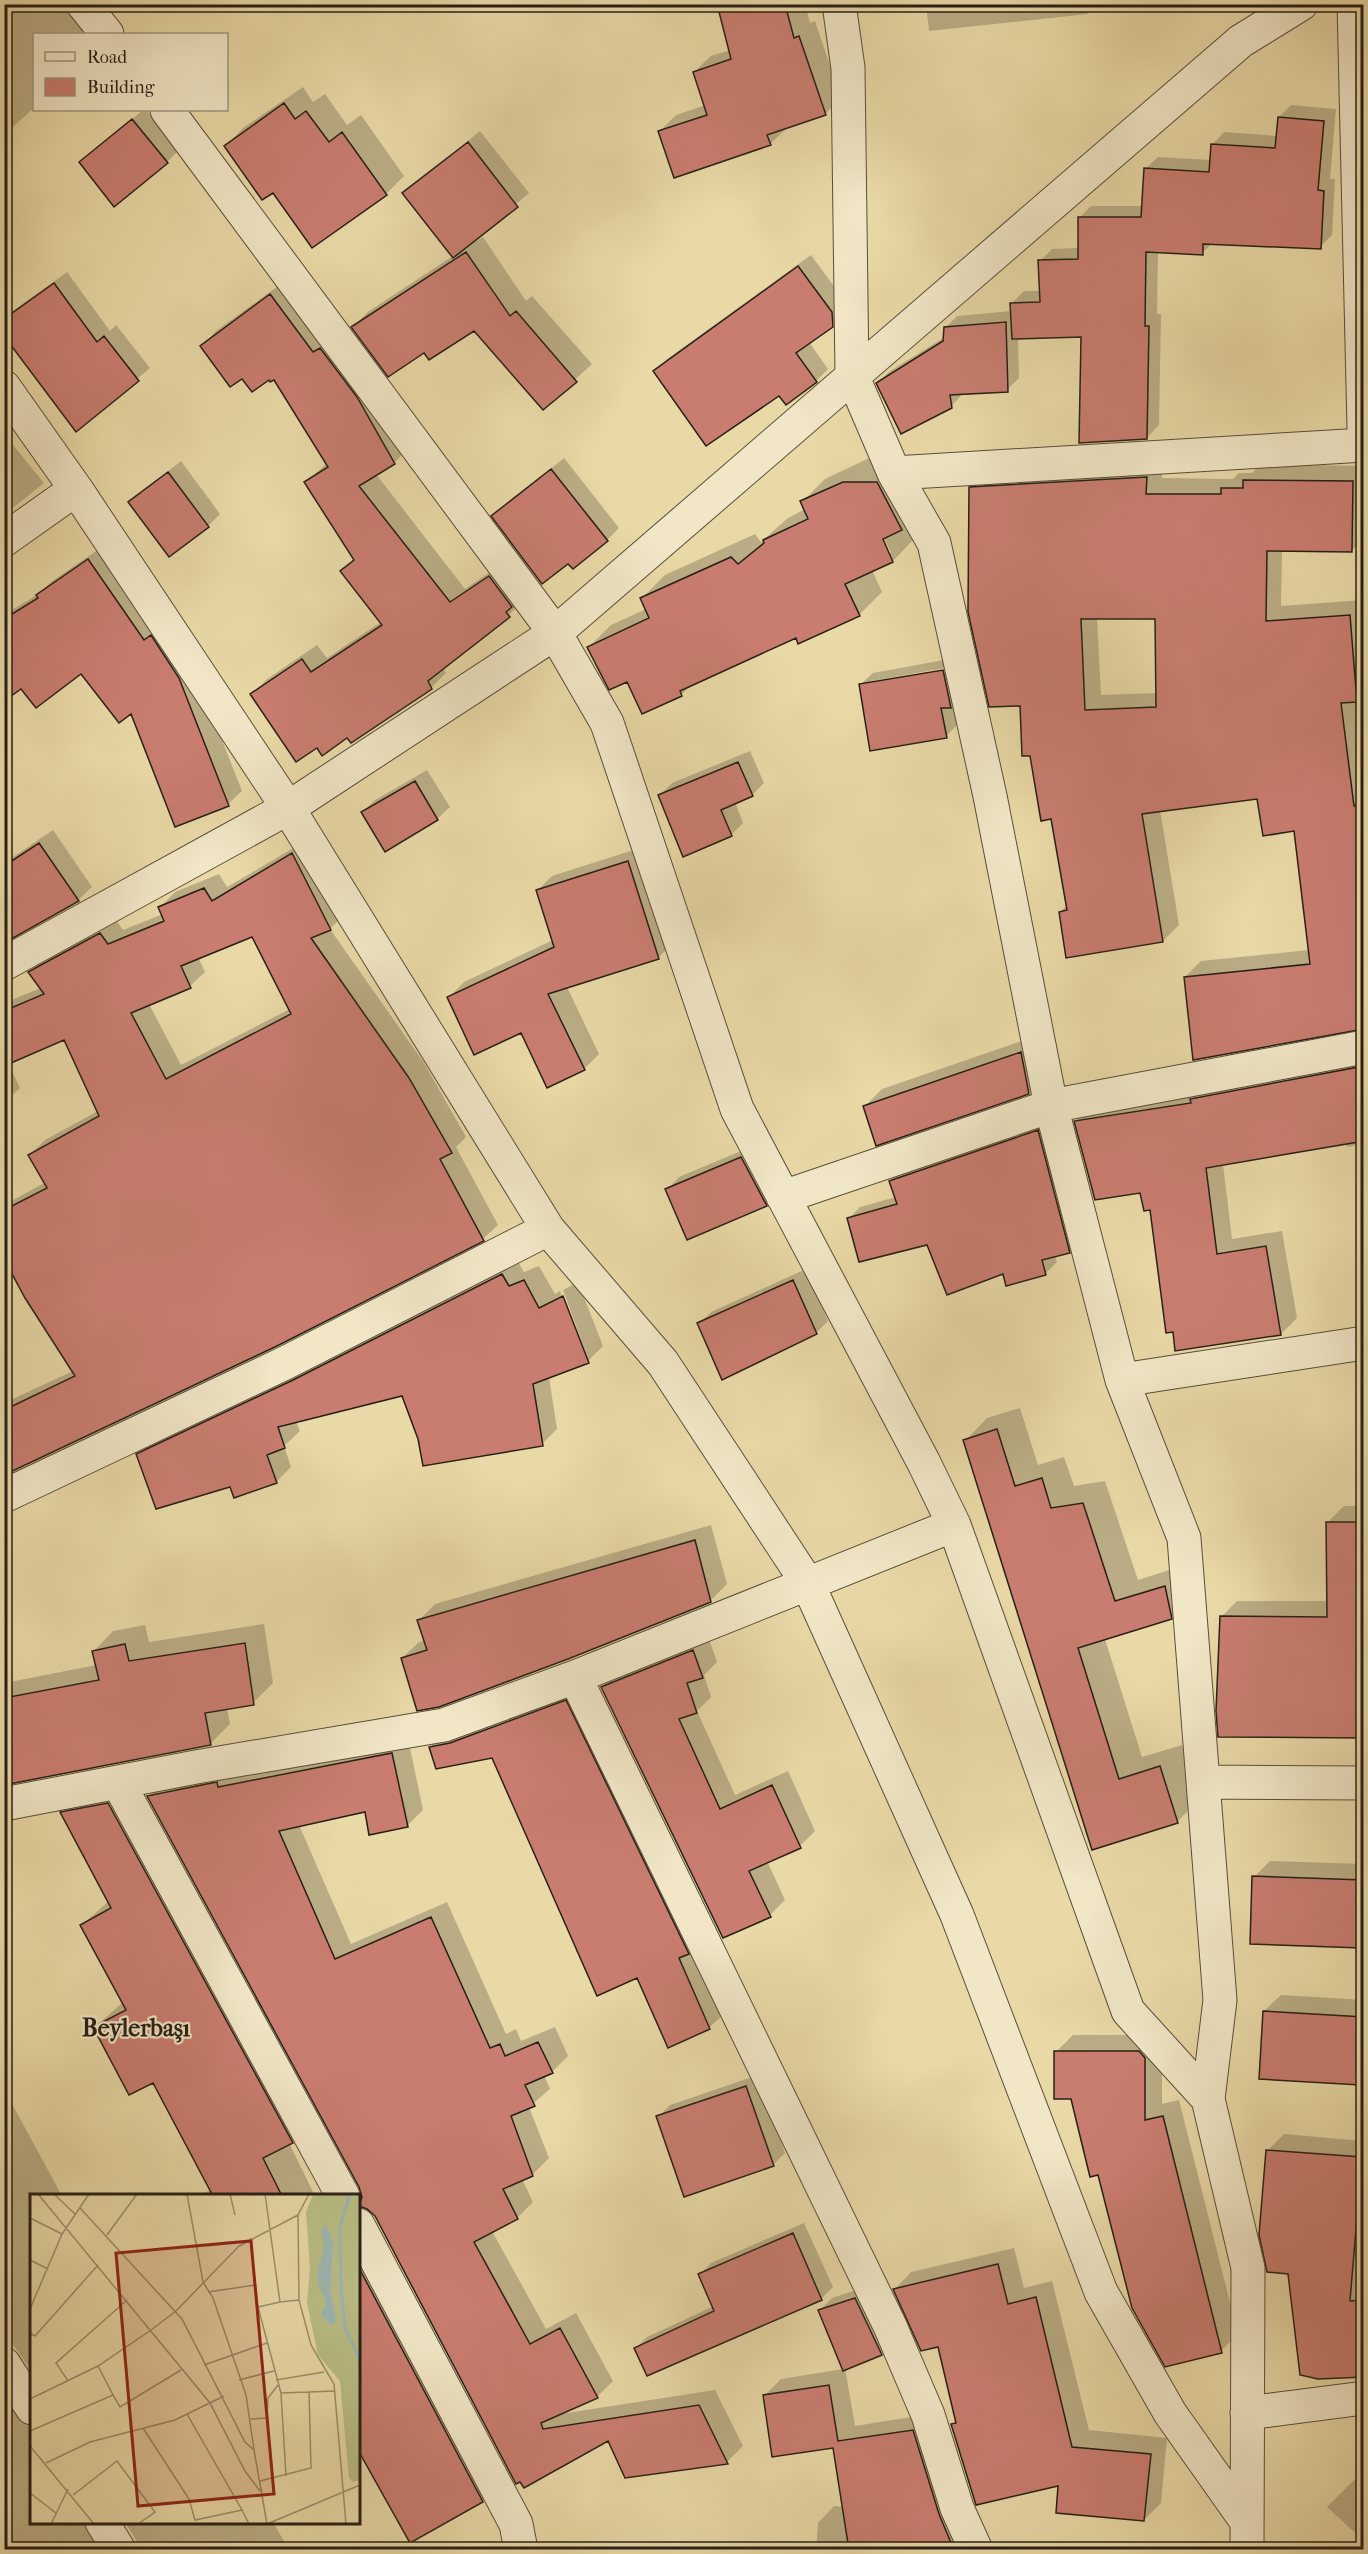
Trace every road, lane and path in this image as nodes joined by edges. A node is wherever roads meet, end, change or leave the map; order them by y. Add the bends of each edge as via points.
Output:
1 (83, 4) edge
2 (838, 4) edge
3 (1301, 4) edge
4 (1354, 4) edge
5 (106, 33) edge
6 (169, 111) edge
7 (852, 375) junction
8 (4, 387) edge
9 (1364, 428) edge
10 (1364, 445) edge
11 (894, 473) junction
12 (76, 489) junction
13 (4, 540) edge
14 (555, 633) junction
15 (288, 808) junction
16 (4, 964) edge
17 (1364, 1047) edge
18 (1052, 1107) junction
19 (783, 1197) junction
20 (548, 1229) junction
21 (1364, 1343) edge
22 (1122, 1380) junction
23 (4, 1496) edge
24 (954, 1525) junction
25 (808, 1584) junction
26 (575, 1677) junction
27 (118, 1782) junction
28 (1203, 1782) junction
29 (1364, 1783) edge
30 (4, 1804) edge
31 (1208, 2099) junction
32 (342, 2194) edge
33 (360, 2229) edge
34 (4, 2364) edge
35 (1364, 2398) edge
36 (30, 2405) edge
37 (1248, 2413) junction
38 (103, 2524) edge
39 (1247, 2536) edge
40 (118, 2550) edge
41 (521, 2550) edge
42 (976, 2550) edge

1 - 5 street
2 - 7 street via 848,68
3 - 7 street via 1241,41
4 - 9 street
6 - 14 street
7 - 11 street
7 - 14 street
8 - 12 street
10 - 11 street
11 - 18 street via 934,543 990,796
12 - 13 street
12 - 15 street
14 - 15 street
14 - 19 street via 607,723 737,1109
15 - 16 street
15 - 20 street
17 - 18 street
18 - 19 street
18 - 22 street
19 - 24 street
20 - 23 street via 285,1363
20 - 25 street via 663,1363
21 - 22 street
22 - 28 street via 1184,1538
24 - 25 street
24 - 31 street via 1128,2011
25 - 26 street
25 - 39 street via 957,1914 1101,2292
26 - 27 street via 444,1725
26 - 42 street via 890,2326 928,2415 957,2508
27 - 30 street
27 - 32 street
28 - 29 street
28 - 31 street via 1220,2000
31 - 37 street via 1248,2268
33 - 41 street via 516,2524
34 - 36 street
35 - 37 street
37 - 39 street
38 - 40 street

